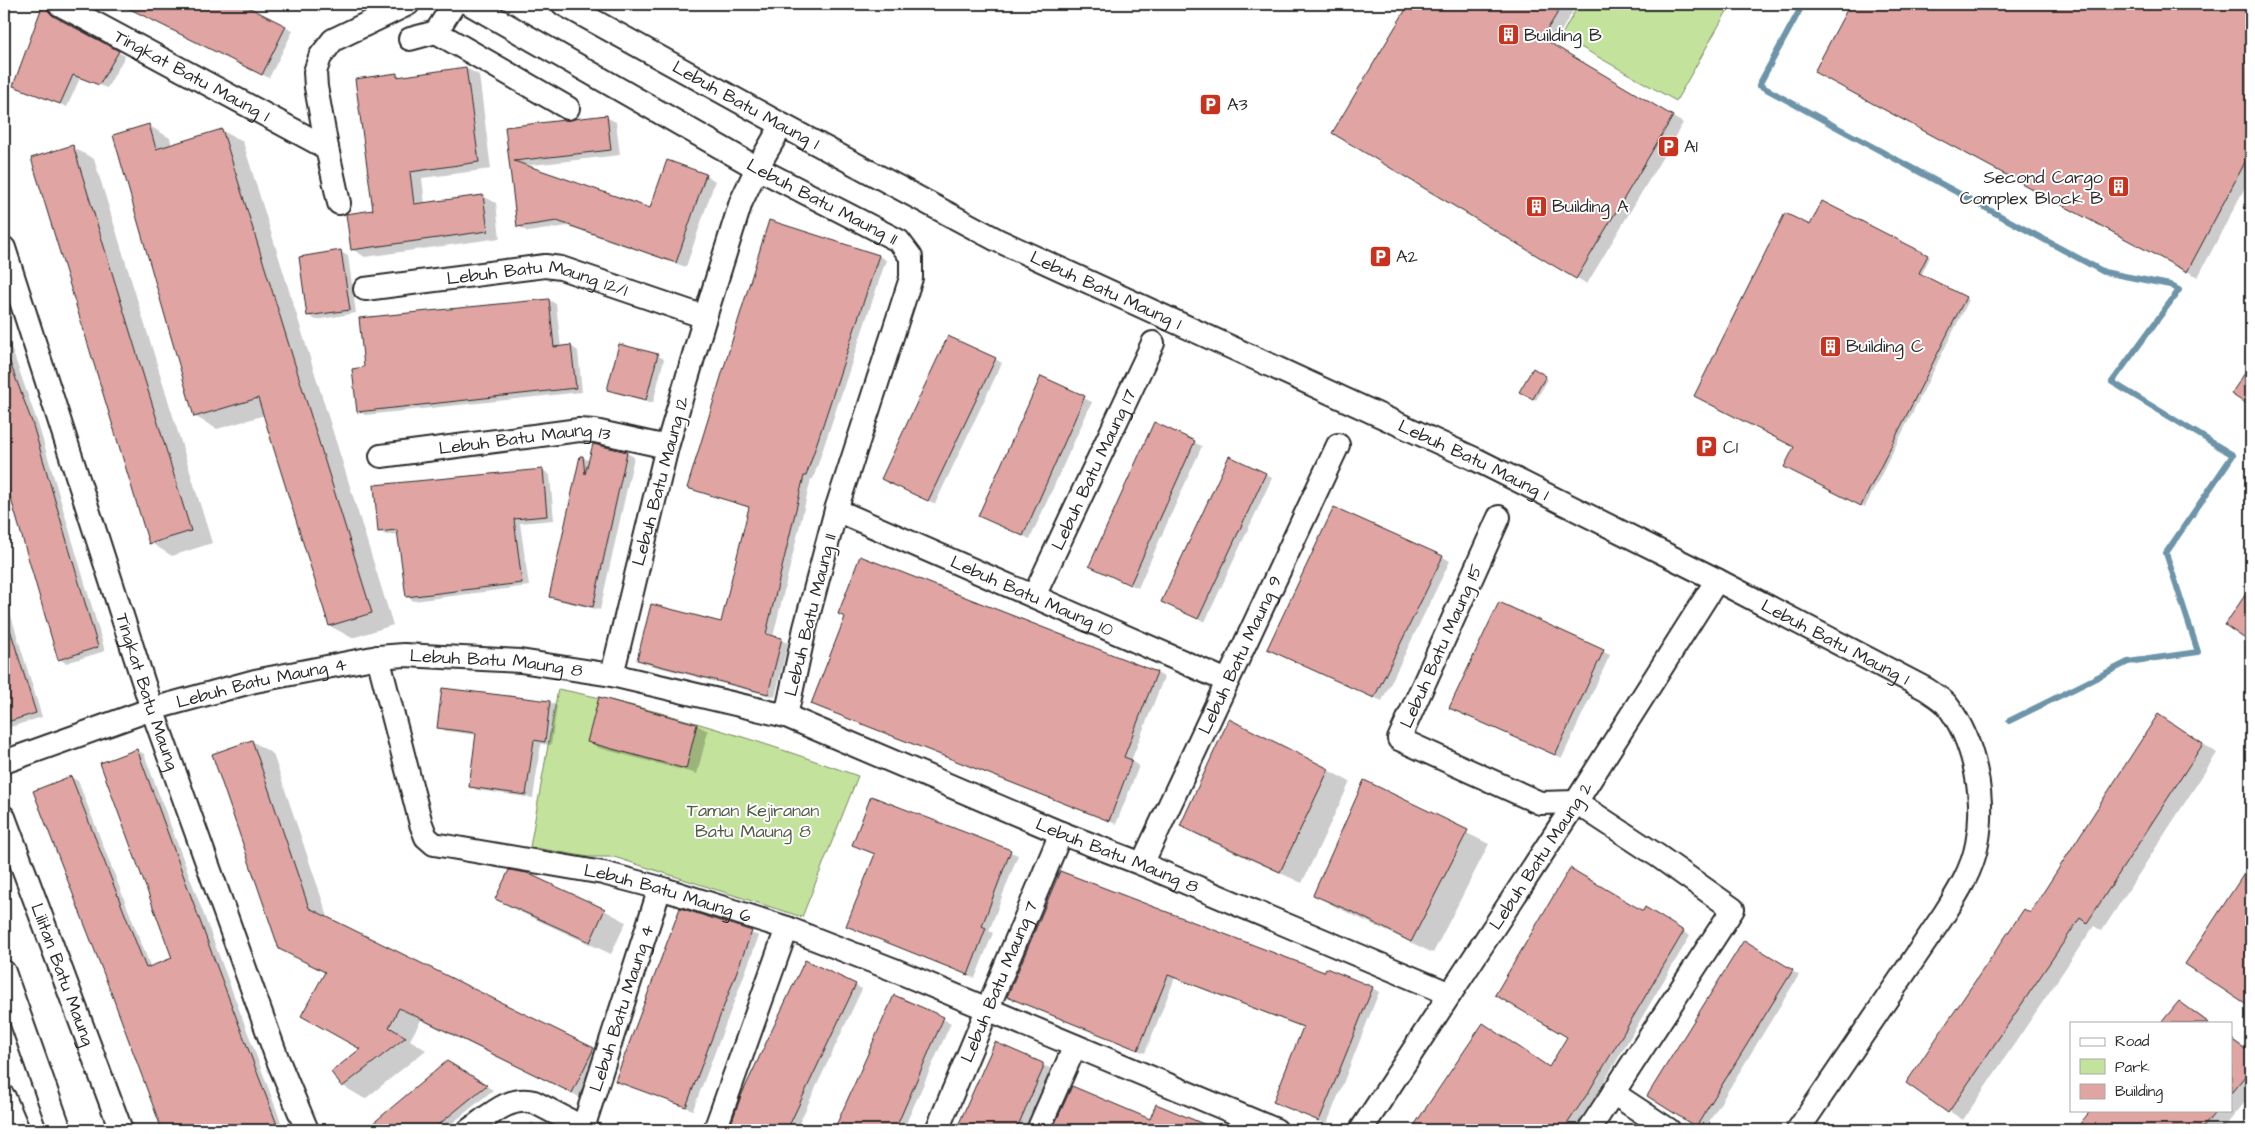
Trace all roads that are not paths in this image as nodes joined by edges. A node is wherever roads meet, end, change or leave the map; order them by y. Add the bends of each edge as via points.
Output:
1 (59, 4) edge
2 (408, 4) edge
3 (454, 4) edge
4 (470, 4) edge
5 (562, 4) edge
6 (436, 32) junction
7 (410, 39) dead end
8 (568, 108) dead end
9 (782, 125) junction
10 (326, 148) junction
11 (757, 168) junction
12 (339, 203) dead end
13 (4, 248) edge
14 (365, 289) dead end
15 (705, 317) junction
16 (1153, 342) dead end
17 (1338, 445) dead end
18 (667, 447) junction
19 (381, 456) dead end
20 (836, 510) junction
21 (1499, 517) dead end
22 (1717, 580) junction
23 (1034, 596) junction
24 (378, 657) junction
25 (612, 675) junction
26 (1227, 681) junction
27 (152, 709) junction
28 (786, 716) junction
29 (4, 762) edge
30 (1576, 802) junction
31 (4, 817) edge
32 (1061, 833) junction
33 (1142, 864) junction
34 (660, 888) junction
35 (787, 928) junction
36 (4, 972) edge
37 (1450, 994) junction
38 (988, 1009) junction
39 (1075, 1046) junction
40 (1612, 1094) junction
41 (4, 1097) edge
42 (586, 1129) edge
43 (18, 1130) edge
44 (60, 1130) edge
45 (121, 1130) edge
46 (307, 1130) edge
47 (469, 1130) edge
48 (715, 1130) edge
49 (937, 1130) edge
50 (1038, 1130) edge
51 (1276, 1130) edge
52 (1361, 1130) edge
53 (1589, 1130) edge
54 (1669, 1130) edge
55 (1798, 1130) edge

1 - 10 street, Tingkat Batu Maung 1
2 - 10 street via 333,40 320,57 315,72
3 - 6 street
4 - 11 street, Lebuh Batu Maung 11
5 - 9 street, Lebuh Batu Maung 1
6 - 7 street
6 - 8 street
9 - 11 street, Lebuh Batu Maung 12
9 - 22 street, Lebuh Batu Maung 1 via 997,240 1477,460
10 - 12 street
11 - 15 street, Lebuh Batu Maung 12 via 741,202
11 - 20 street, Lebuh Batu Maung 11 via 898,241 911,257 910,278
13 - 27 street, Tingkat Batu Maung
14 - 15 street, Lebuh Batu Maung 12/1 via 544,266 562,268
15 - 18 street, Lebuh Batu Maung 12
16 - 23 street, Lebuh Batu Maung 17
17 - 26 street, Lebuh Batu Maung 9
18 - 19 street, Lebuh Batu Maung 13 via 579,430
18 - 25 street, Lebuh Batu Maung 12
20 - 23 street, Lebuh Batu Maung 10
20 - 28 street, Lebuh Batu Maung 11 via 804,628
21 - 30 street, Lebuh Batu Maung 15 via 1400,739 1540,803
22 - 30 street, Lebuh Batu Maung 2
22 - 55 street, Lebuh Batu Maung 1 via 1926,689 1946,704 1969,750 1976,780 1980,811 1977,845 1965,880
23 - 26 street, Lebuh Batu Maung 10
24 - 25 street, Lebuh Batu Maung 8 via 404,655 520,661
24 - 27 street, Lebuh Batu Maung 4 via 255,681
24 - 34 street, Lebuh Batu Maung 6 via 421,824 426,837 434,844 603,873
25 - 28 street
26 - 33 street, Lebuh Batu Maung 9
27 - 29 street, Lebuh Batu Maung 4
27 - 46 street, Tingkat Batu Maung via 274,1049
28 - 32 street, Lebuh Batu Maung 8
30 - 37 street, Lebuh Batu Maung 2
30 - 40 street via 1733,909
31 - 45 street, Lilitan Batu Maung
32 - 33 street, Lebuh Batu Maung 8
32 - 38 street, Lebuh Batu Maung 7
33 - 37 street, Lebuh Batu Maung 8
34 - 35 street, Lebuh Batu Maung 6
34 - 42 street, Lebuh Batu Maung 4
35 - 38 street, Lebuh Batu Maung 6
35 - 48 street
36 - 44 street
37 - 52 street, Lebuh Batu Maung 2
38 - 39 street, Lebuh Batu Maung 6
38 - 49 street, Lebuh Batu Maung 7
39 - 50 street
39 - 51 street, Lebuh Batu Maung 6
40 - 53 street
40 - 54 street
41 - 43 street
42 - 47 street, Lebuh Batu Maung 4 via 524,1099 512,1102

